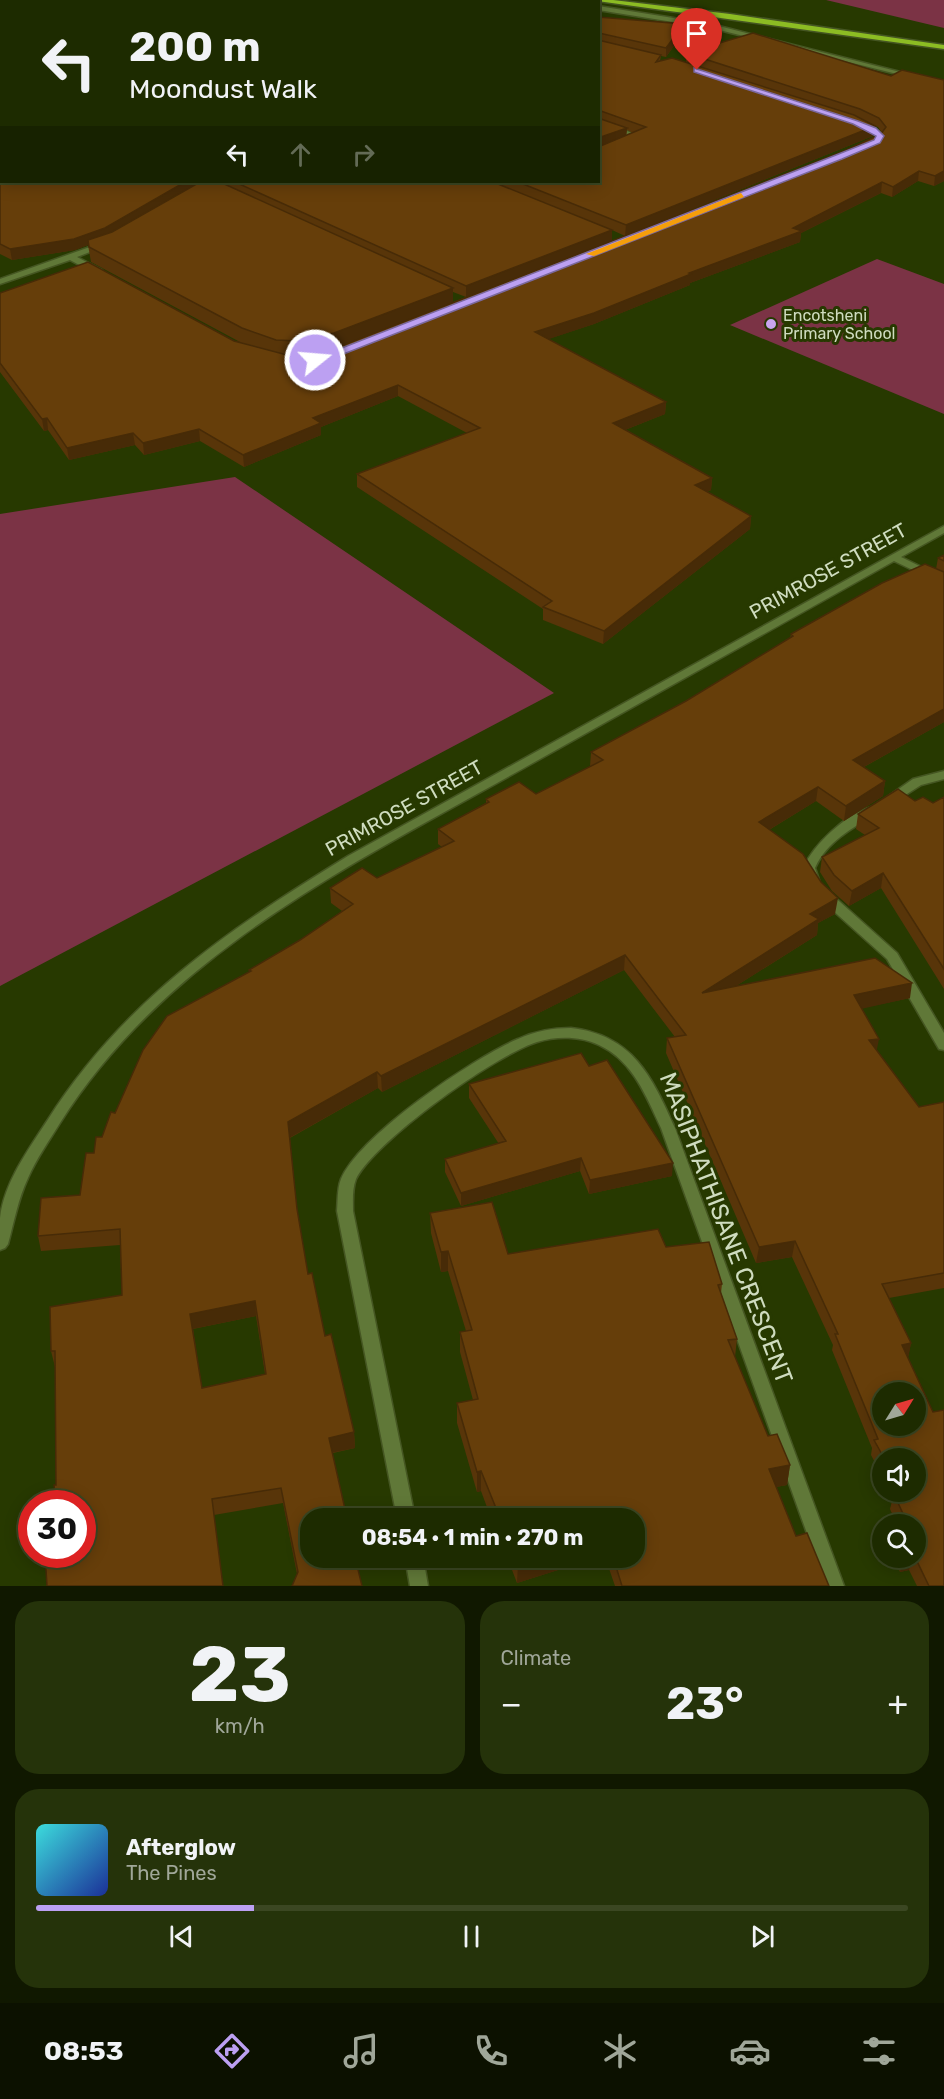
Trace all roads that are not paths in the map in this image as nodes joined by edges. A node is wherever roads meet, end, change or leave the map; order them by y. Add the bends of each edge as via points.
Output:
1 (600, 1) edge
2 (600, 8) edge
3 (944, 47) edge
4 (920, 77) edge
5 (600, 124) edge
6 (625, 144) edge
7 (110, 243) edge
8 (74, 258) junction
9 (105, 275) edge
10 (0, 282) edge
11 (944, 529) edge
12 (893, 557) junction
13 (944, 582) edge
14 (944, 775) edge
15 (944, 1045) edge
16 (0, 1245) edge
17 (404, 1508) edge
18 (416, 1568) edge
19 (419, 1586) edge
20 (835, 1586) edge

1 - 3 main road
2 - 4 street via 711,26
5 - 6 street via 639,137
7 - 8 street
8 - 9 street
8 - 10 street
11 - 12 street, PRIMROSE STREET
12 - 13 street
12 - 16 street, PRIMROSE STREET via 352,859 263,913 198,961 97,1059 57,1114 19,1182
14 - 15 street via 917,782 831,837 814,852 809,868 816,886 831,902 892,956
17 - 20 street, MASIPHATHISANE CRESCENT via 345,1211 348,1179 387,1132 467,1075 521,1043 554,1033 587,1035 619,1050 641,1071 668,1128
18 - 19 street

